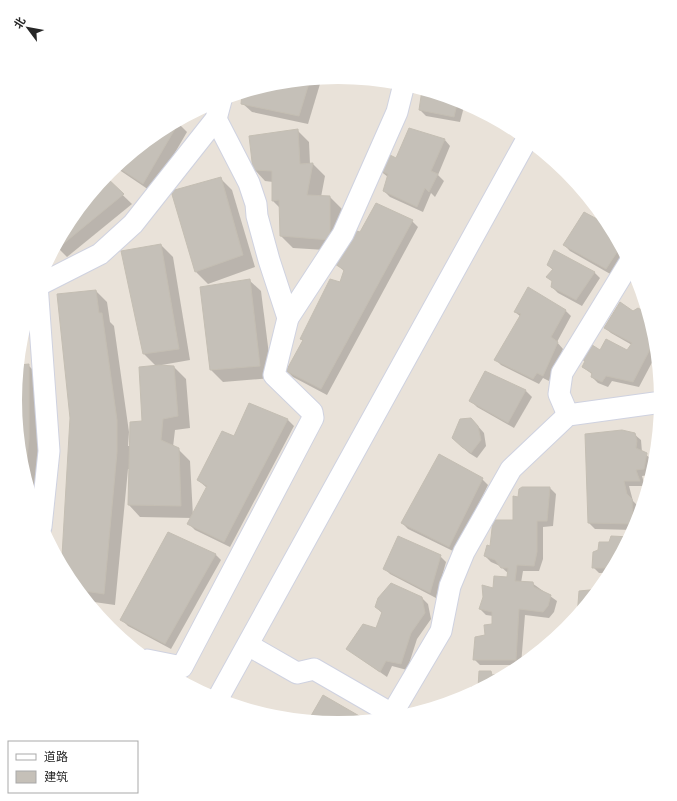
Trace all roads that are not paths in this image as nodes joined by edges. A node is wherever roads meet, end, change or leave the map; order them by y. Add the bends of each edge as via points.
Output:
1 (402, 91) edge
2 (219, 109) edge
3 (524, 144) edge
4 (626, 269) edge
5 (45, 281) edge
6 (38, 302) edge
7 (288, 318) junction
8 (655, 403) edge
9 (568, 415) junction
10 (43, 512) edge
11 (248, 645) junction
12 (161, 663) edge
13 (220, 694) edge
14 (393, 712) edge
15 (386, 713) edge

1 - 7 street via 397,112 343,234
2 - 5 street via 127,229 100,254
2 - 7 street via 256,204 273,275
3 - 11 street
4 - 9 street via 562,373 559,394
6 - 10 street via 49,451
7 - 12 street via 274,375 312,412 313,418 182,667
8 - 9 street
9 - 14 street via 511,469 461,559 450,586 441,631
11 - 13 street
11 - 15 street via 297,673 314,669

